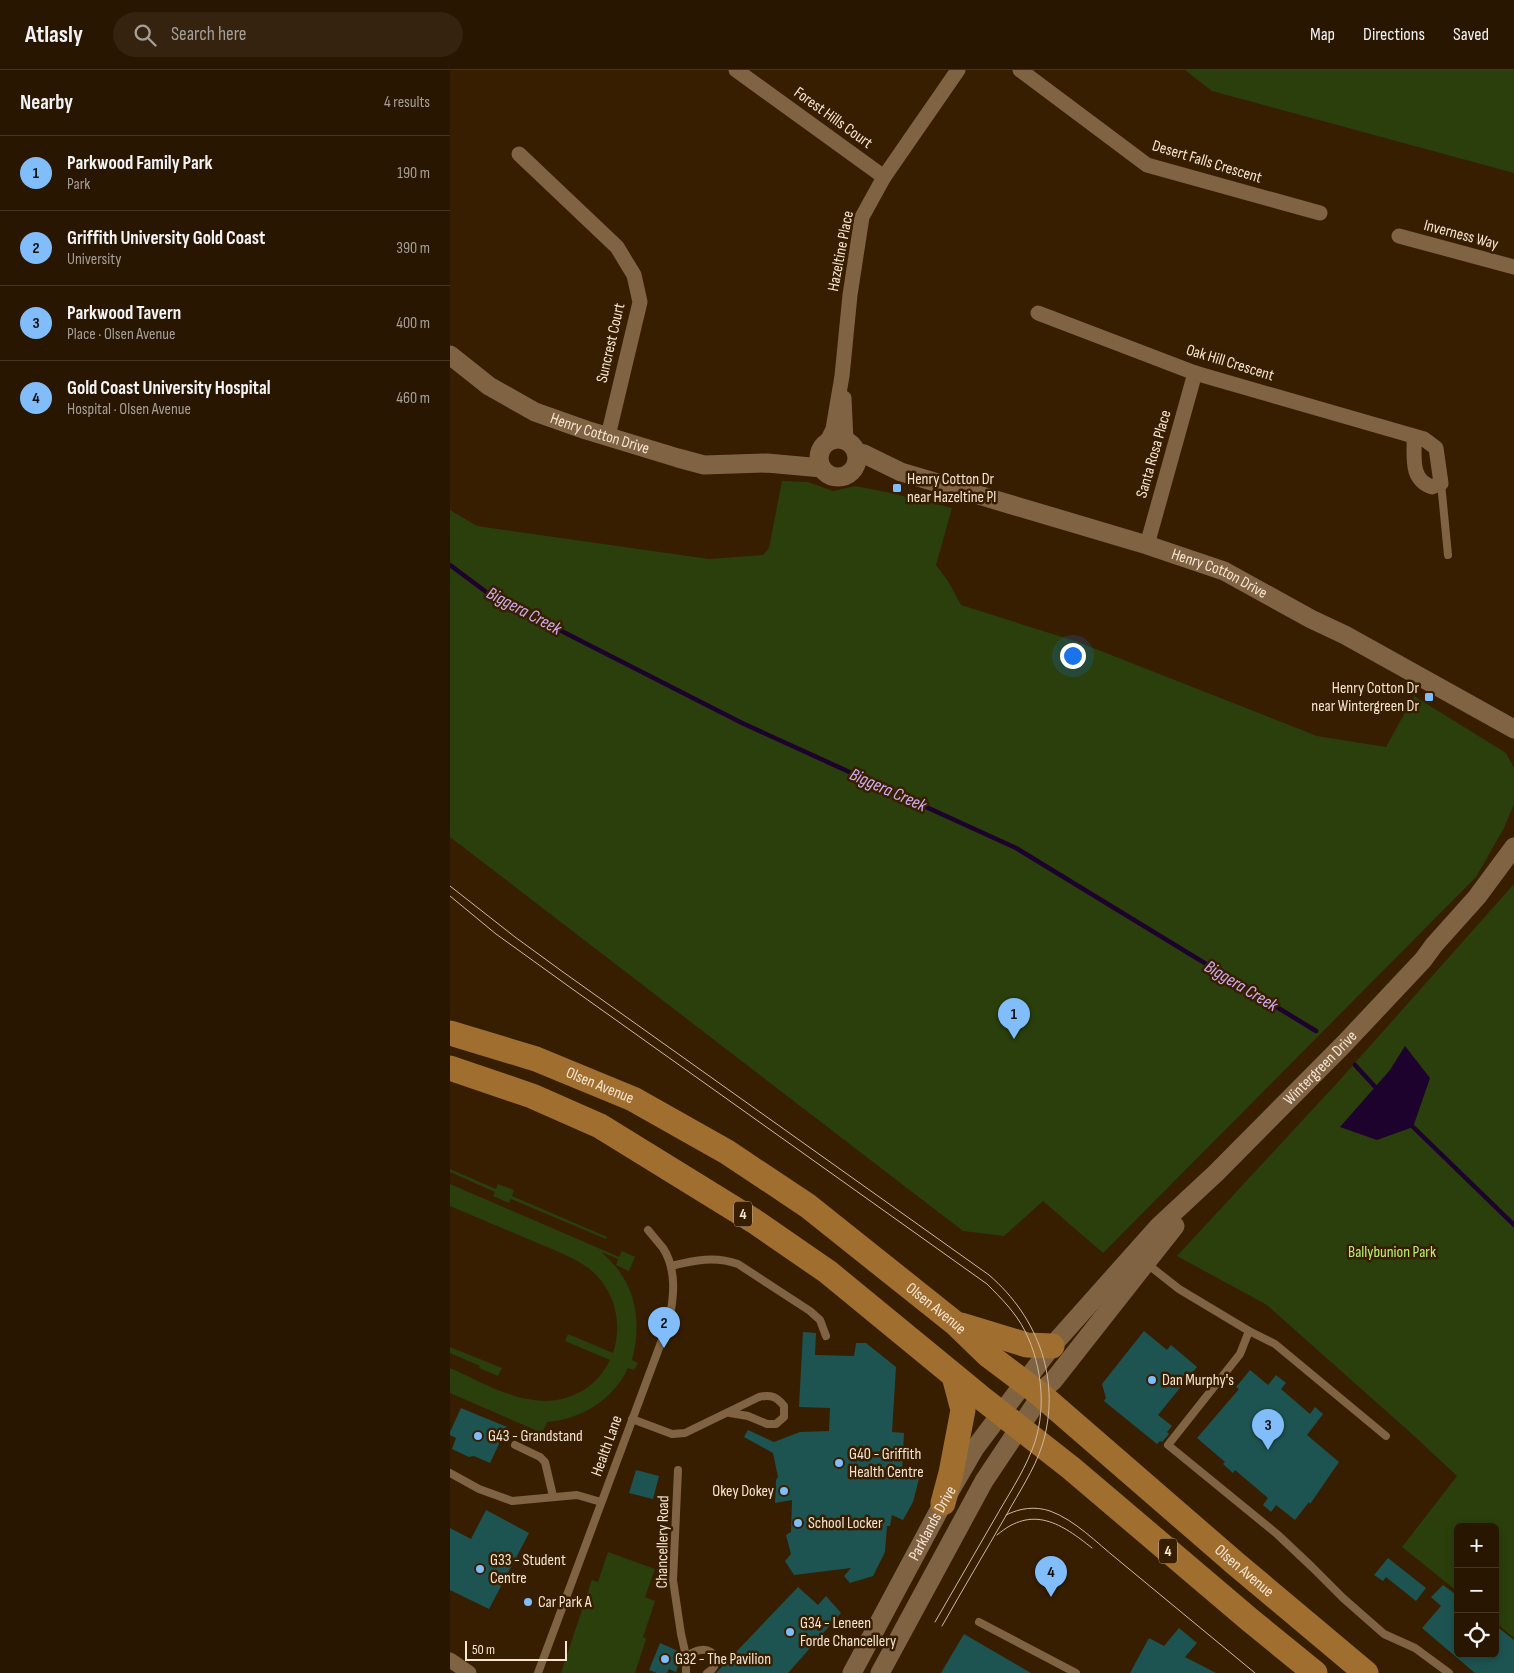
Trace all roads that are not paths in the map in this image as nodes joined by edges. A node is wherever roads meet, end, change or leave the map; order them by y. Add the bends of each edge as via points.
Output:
1 (736, 70) edge
2 (958, 70) edge
3 (1020, 70) edge
4 (519, 154) dead end
5 (884, 177) junction
6 (1320, 214) dead end
7 (1399, 236) dead end
8 (1514, 268) edge
9 (1038, 313) dead end
10 (450, 355) edge
11 (1195, 373) junction
12 (842, 376) junction
13 (608, 436) junction
14 (1414, 436) junction
15 (824, 446) junction
16 (852, 454) junction
17 (767, 463) junction
18 (822, 468) junction
19 (1441, 483) junction
20 (1146, 545) junction
21 (1448, 555) dead end
22 (1514, 729) edge
23 (1513, 850) edge
24 (450, 1032) edge
25 (450, 1068) edge
26 (1216, 1173) junction
27 (648, 1230) dead end
28 (1146, 1262) junction
29 (671, 1266) junction
30 (956, 1324) junction
31 (1249, 1331) junction
32 (826, 1336) dead end
33 (1052, 1346) junction
34 (954, 1376) junction
35 (1033, 1389) junction
36 (730, 1413) junction
37 (632, 1419) junction
38 (1011, 1421) junction
39 (1386, 1436) dead end
40 (515, 1445) dead end
41 (678, 1470) dead end
42 (450, 1473) edge
43 (552, 1496) junction
44 (601, 1502) junction
45 (943, 1503) junction
46 (979, 1622) dead end
47 (686, 1656) junction
48 (450, 1660) edge
49 (470, 1673) edge
50 (538, 1673) edge
51 (689, 1673) edge
52 (707, 1673) edge
53 (852, 1673) edge
54 (880, 1673) edge
55 (1076, 1673) edge
56 (1316, 1673) edge
57 (1366, 1673) edge
58 (1449, 1673) edge

1 - 5 street, Forest Hills Court
2 - 5 street, Hazeltine Place
3 - 6 street, Desert Falls Crescent via 1147,165
4 - 13 street, Suncrest Court via 617,247 634,275 640,302
5 - 12 street, Hazeltine Place via 862,216
7 - 8 street, Inverness Way
9 - 11 street, Oak Hill Crescent
10 - 13 street, Henry Cotton Drive via 489,386 535,412
11 - 14 street, Oak Hill Crescent
11 - 20 street, Santa Rosa Place
12 - 15 street, Hazeltine Place via 833,429
12 - 16 street, Hazeltine Place
13 - 17 street, Henry Cotton Drive via 704,465
14 - 19 street, Oak Hill Crescent via 1424,438 1436,448
14 - 19 street via 1416,474 1422,483 1432,486
15 - 16 street via 836,439
15 - 17 street, Henry Cotton Drive
15 - 18 street via 819,458
16 - 18 street via 849,474 837,477
16 - 20 street, Henry Cotton Drive via 901,472
17 - 18 street, Henry Cotton Drive
19 - 21 lane, Oak Hill Crescent
20 - 22 street, Henry Cotton Drive via 1224,571
23 - 26 street, Wintergreen Drive via 1502,883 1468,925 1423,960
24 - 30 main road, Olsen Avenue / 4 via 536,1059 633,1099 727,1152 808,1206
25 - 34 main road, Olsen Avenue / 4 via 532,1096 600,1126 754,1221 828,1272
26 - 28 street, Wintergreen Drive
26 - 33 street, Wintergreen Drive via 1158,1227
27 - 29 lane, Health Lane
28 - 31 lane via 1179,1289
28 - 35 street, Wintergreen Drive
29 - 32 lane via 708,1258 738,1264 810,1311 820,1320
29 - 37 lane, Health Lane via 673,1293 669,1321
30 - 33 main road via 1028,1345
30 - 35 main road, Olsen Avenue / 4 via 988,1355
31 - 39 lane via 1275,1344
31 - 58 lane via 1240,1354 1168,1445 1276,1534 1384,1634 1415,1648
33 - 35 street, Wintergreen Drive
34 - 38 main road, Olsen Avenue / 4
34 - 45 main road via 963,1410
35 - 38 street, Parklands Drive
35 - 57 main road, Olsen Avenue / 4
36 - 36 lane via 769,1394 784,1406 784,1417 776,1424
36 - 37 lane via 685,1433 672,1434
37 - 44 lane, Health Lane
38 - 45 street, Parklands Drive via 975,1448
38 - 54 street, Parklands Drive via 980,1489
38 - 56 main road, Olsen Avenue / 4
40 - 43 lane via 545,1462
41 - 47 lane, Chancellery Road via 673,1580
42 - 43 lane via 479,1489 512,1501
43 - 44 lane via 577,1495
44 - 50 lane, Health Lane
45 - 53 street, Parklands Drive
46 - 55 lane
47 - 51 lane, Chancellery Road
47 - 52 lane via 703,1650 711,1652 717,1662
48 - 49 street

